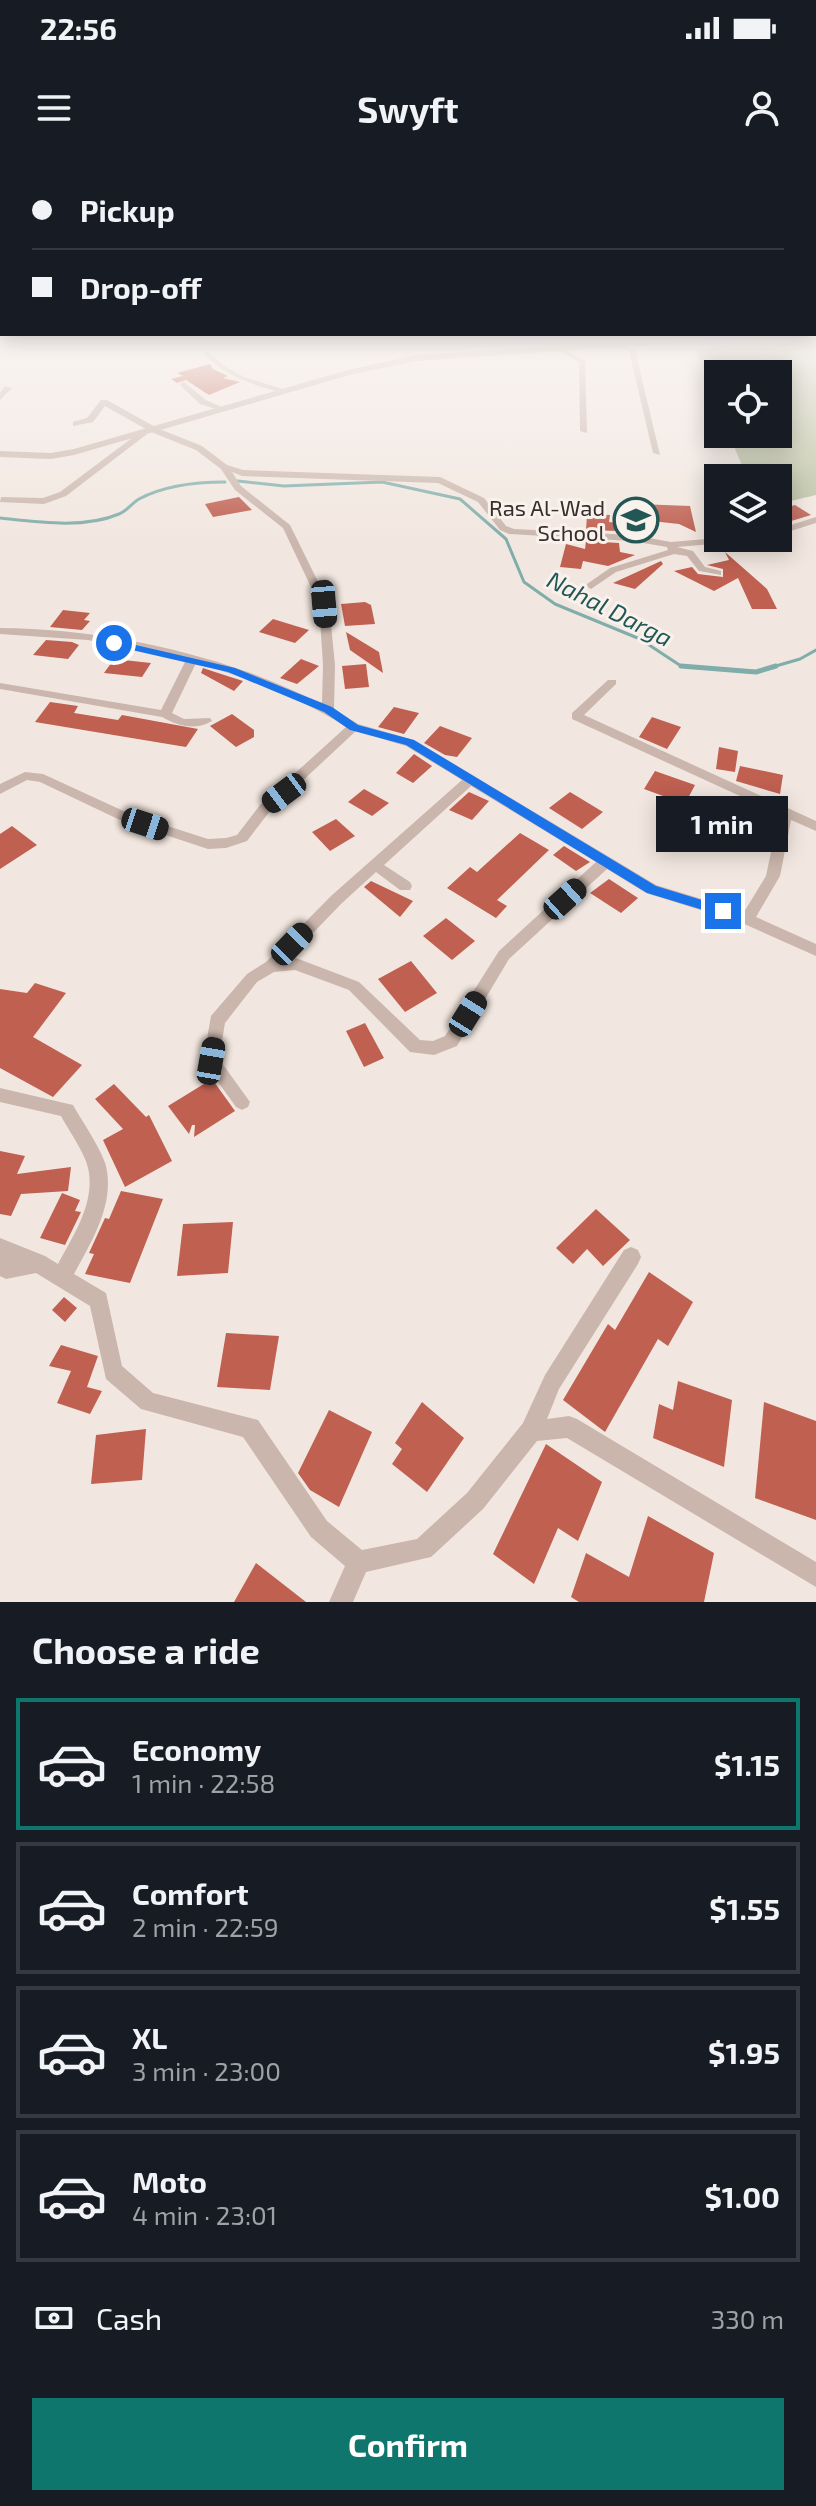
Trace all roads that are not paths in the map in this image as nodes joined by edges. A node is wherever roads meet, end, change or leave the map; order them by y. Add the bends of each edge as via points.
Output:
1 (100, 407) edge
2 (112, 407) edge
3 (217, 407) edge
4 (228, 407) edge
5 (583, 407) edge
6 (646, 407) edge
7 (222, 409) junction
8 (76, 424) dead end
9 (584, 431) dead end
10 (148, 432) junction
11 (657, 453) dead end
12 (0, 454) edge
13 (224, 467) junction
14 (1, 500) edge
15 (815, 521) edge
16 (792, 528) edge
17 (704, 544) edge
18 (672, 548) junction
19 (718, 573) dead end
20 (591, 586) dead end
21 (0, 631) edge
22 (192, 660) junction
23 (612, 682) dead end
24 (0, 686) edge
25 (328, 710) junction
26 (165, 714) junction
27 (206, 721) dead end
28 (354, 727) junction
29 (470, 780) junction
30 (0, 790) edge
31 (786, 813) junction
32 (816, 826) edge
33 (605, 862) junction
34 (375, 865) junction
35 (405, 886) dead end
36 (747, 919) junction
37 (816, 950) edge
38 (271, 966) junction
39 (0, 1095) edge
40 (242, 1102) dead end
41 (0, 1247) edge
42 (631, 1257) dead end
43 (38, 1263) junction
44 (0, 1266) edge
45 (62, 1277) junction
46 (531, 1431) junction
47 (359, 1562) junction
48 (816, 1575) edge
49 (341, 1602) edge

1 - 8 street via 90,420
2 - 10 street
3 - 7 street
4 - 7 street
5 - 9 street
6 - 11 street
7 - 10 street
10 - 12 street via 51,456
10 - 13 street via 199,448
10 - 14 street via 63,494 44,501
13 - 18 street via 266,476 440,480 481,500 512,532 632,538
13 - 25 street via 238,488 287,527 324,604
15 - 16 street
17 - 18 street
18 - 19 street via 690,553 702,569
18 - 20 street via 613,570
21 - 22 street via 83,637
22 - 25 street via 231,670
22 - 26 street
23 - 31 street via 576,716
24 - 26 street
25 - 28 street
26 - 27 street via 182,723
28 - 29 street via 410,743
28 - 30 street via 265,808 242,838 226,843 208,844 125,817 43,778 25,776
29 - 33 street
29 - 34 street
31 - 32 street
31 - 36 street via 773,876
33 - 36 street via 651,889
33 - 38 street via 504,955 451,1041 434,1048 416,1047 354,986 296,964
34 - 35 street
34 - 38 street
36 - 37 street
38 - 40 street via 252,978 217,1021 211,1061
39 - 45 street via 67,1110 97,1167 93,1218
41 - 43 street
42 - 46 street via 552,1382
43 - 44 street
43 - 45 street
45 - 47 street via 99,1300 113,1372 148,1402 250,1428 319,1529
46 - 47 street via 475,1501 423,1549
46 - 48 street via 569,1427
47 - 49 street

